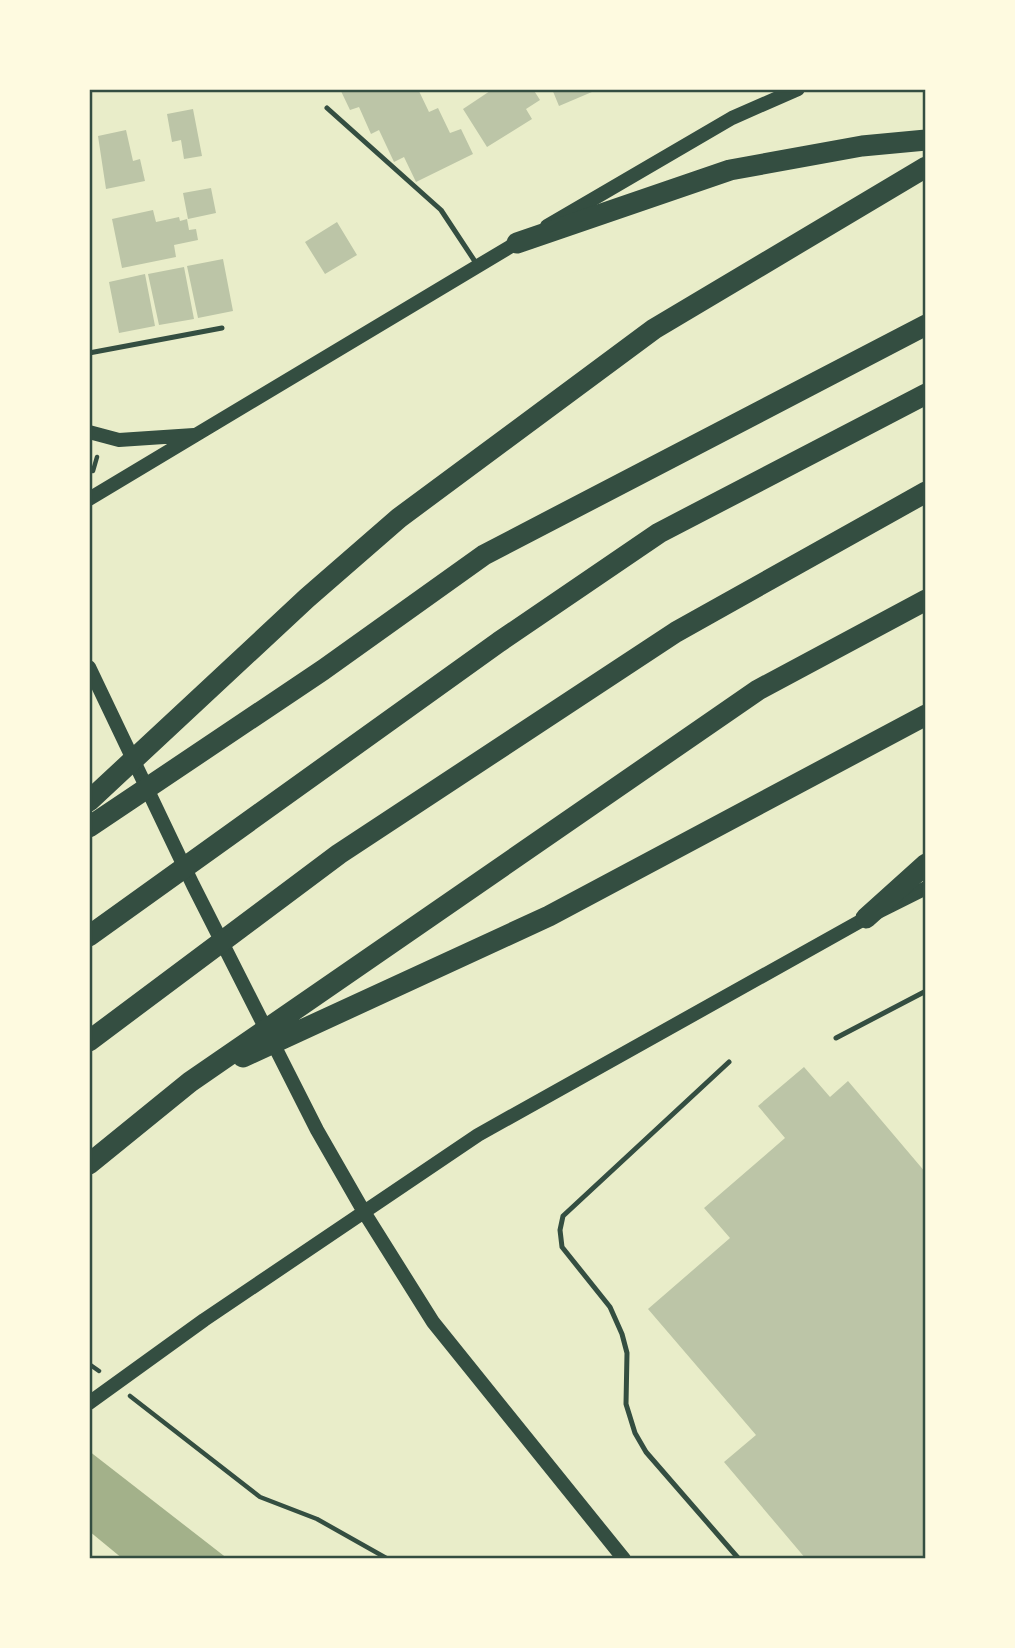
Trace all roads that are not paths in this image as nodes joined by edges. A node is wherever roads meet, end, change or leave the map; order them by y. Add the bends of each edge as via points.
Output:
1 (798, 89) edge
2 (327, 107) dead end
3 (926, 140) edge
4 (926, 167) edge
5 (517, 243) junction
6 (478, 266) junction
7 (926, 325) edge
8 (222, 328) dead end
9 (89, 353) edge
10 (926, 394) edge
11 (89, 432) edge
12 (199, 435) junction
13 (926, 492) edge
14 (89, 499) edge
15 (926, 600) edge
16 (89, 667) edge
17 (926, 715) edge
18 (89, 801) edge
19 (89, 827) edge
20 (926, 864) edge
21 (926, 888) edge
22 (866, 918) junction
23 (89, 936) edge
24 (926, 991) edge
25 (836, 1038) dead end
26 (89, 1041) edge
27 (729, 1062) dead end
28 (190, 1082) junction
29 (89, 1164) edge
30 (364, 1212) junction
31 (89, 1403) edge
32 (624, 1559) edge
33 (739, 1559) edge

1 - 5 main road via 732,118
2 - 6 lane via 441,210
3 - 5 highway via 862,146 730,170
4 - 18 highway via 654,329 399,518
5 - 6 main road
6 - 12 main road
7 - 19 highway via 484,555
8 - 9 lane
10 - 23 highway via 659,533
11 - 12 main road via 119,440
12 - 14 main road
13 - 26 highway via 676,632 338,854
15 - 28 highway via 758,690
16 - 30 main road via 192,885
17 - 28 highway via 549,916
20 - 22 highway
21 - 22 main road
22 - 30 main road via 478,1135
24 - 25 lane
27 - 33 lane via 563,1216 560,1230 562,1247 610,1307 622,1334 627,1353 626,1404 635,1433 646,1452
28 - 29 highway
30 - 31 main road
30 - 32 main road via 433,1321

